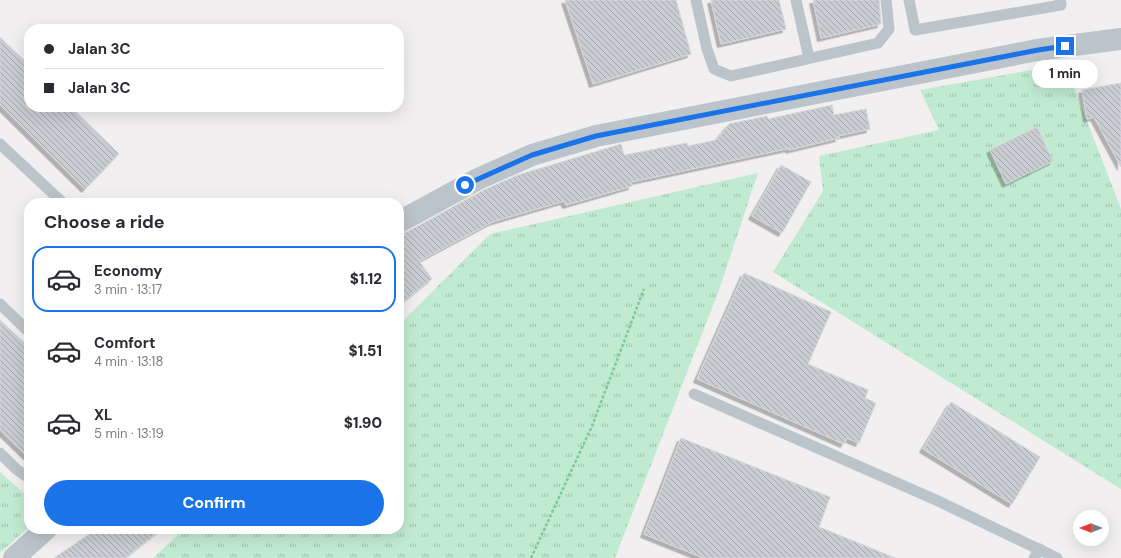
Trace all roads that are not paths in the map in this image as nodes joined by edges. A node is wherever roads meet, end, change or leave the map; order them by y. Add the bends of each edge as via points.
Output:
1 (696, 0) edge
2 (796, 0) edge
3 (886, 0) edge
4 (909, 0) edge
5 (1060, 0) edge
6 (1121, 39) edge
7 (809, 58) junction
8 (0, 144) edge
9 (58, 198) edge
10 (404, 219) edge
11 (0, 304) edge
12 (24, 327) edge
13 (694, 394) dead end
14 (0, 453) edge
15 (24, 475) edge
16 (40, 534) edge
17 (1037, 553) edge
18 (14, 558) edge
19 (1057, 558) edge

1 - 7 lane via 714,69 731,76
2 - 7 lane
3 - 7 lane via 889,29 878,42
4 - 5 lane via 915,30 1061,5
6 - 10 street via 1038,50 596,136 532,155 478,179
8 - 9 lane
11 - 12 lane
13 - 17 lane via 936,500
14 - 15 lane
16 - 18 street
17 - 19 lane

